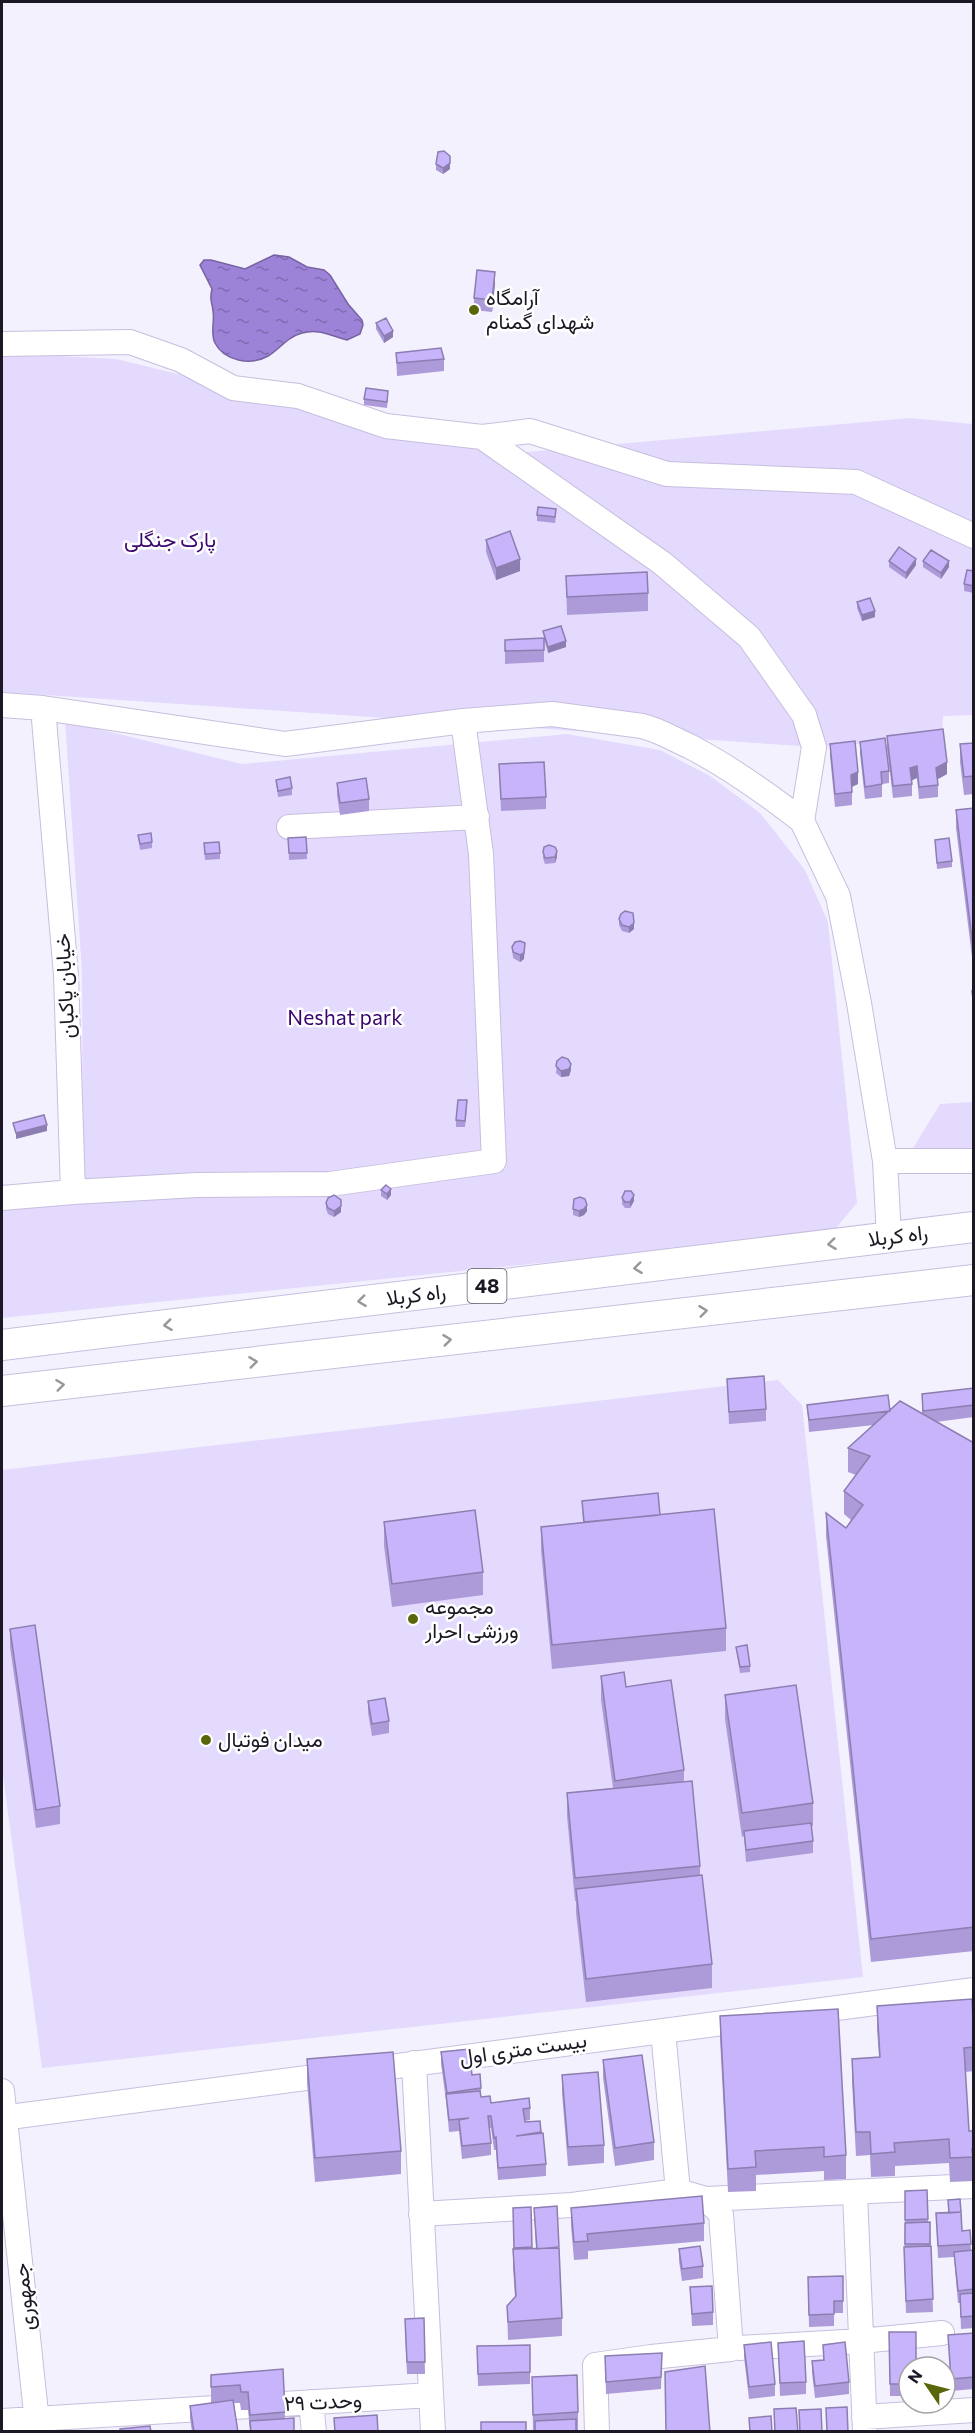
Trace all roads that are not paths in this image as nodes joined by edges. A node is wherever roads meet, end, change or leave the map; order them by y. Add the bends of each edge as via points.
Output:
1 (2, 344) edge
2 (482, 437) junction
3 (974, 536) edge
4 (2, 705) edge
5 (43, 708) junction
6 (463, 721) junction
7 (477, 817) junction
8 (802, 821) junction
9 (289, 827) dead end
10 (885, 1161) junction
11 (974, 1161) edge
12 (73, 1192) junction
13 (2, 1193) edge
14 (974, 1227) edge
15 (889, 1237) junction
16 (974, 1280) edge
17 (2, 1345) edge
18 (2, 1391) edge
19 (974, 1990) edge
20 (663, 2031) junction
21 (414, 2064) junction
22 (2, 2091) edge
23 (3, 2118) edge
24 (974, 2186) edge
25 (678, 2191) junction
26 (855, 2193) junction
27 (706, 2199) junction
28 (421, 2214) junction
29 (942, 2333) dead end
30 (861, 2342) junction
31 (731, 2349) junction
32 (431, 2395) junction
33 (310, 2403) junction
34 (974, 2410) edge
35 (2, 2421) edge
36 (175, 2421) edge
37 (864, 2424) edge
38 (37, 2425) edge
39 (314, 2432) edge
40 (433, 2432) edge
41 (597, 2432) edge

1 - 2 street via 130,342 181,360 233,388 298,396 386,426
2 - 3 street via 530,431 667,474 856,482
2 - 8 street via 662,563 749,637 804,715 814,747
4 - 5 street
5 - 6 street via 285,744
5 - 12 street, خیابان پاکبان via 66,975
6 - 7 street
6 - 8 street via 552,714 655,729 721,763
7 - 9 street
7 - 12 street via 494,1161 330,1184 197,1185
8 - 10 street via 838,896
10 - 11 street
10 - 15 street
12 - 13 street
14 - 15 main road, راه کربلا / 48
15 -> 17 main road, راه کربلا / 48
18 -> 16 main road, 48
19 - 20 street, بیست متری اول
20 - 21 street, بیست متری اول
20 - 25 street
21 - 23 street, بیست متری اول
21 - 28 street
22 - 23 street, جمهوری
23 - 38 street, جمهوری
24 - 26 street
25 - 27 street
25 - 28 street via 572,2205
26 - 27 street
26 - 30 street
27 - 31 street via 721,2214
28 - 32 street
29 - 30 street
30 - 31 street
30 - 37 street
31 - 41 street via 595,2365
32 - 33 street, وحدت ۲۹
32 - 40 street
33 - 36 street, وحدت ۲۹
33 - 39 street
34 - 37 street
35 - 38 street, وحدت ۲۹
36 - 38 street, وحدت ۲۹

